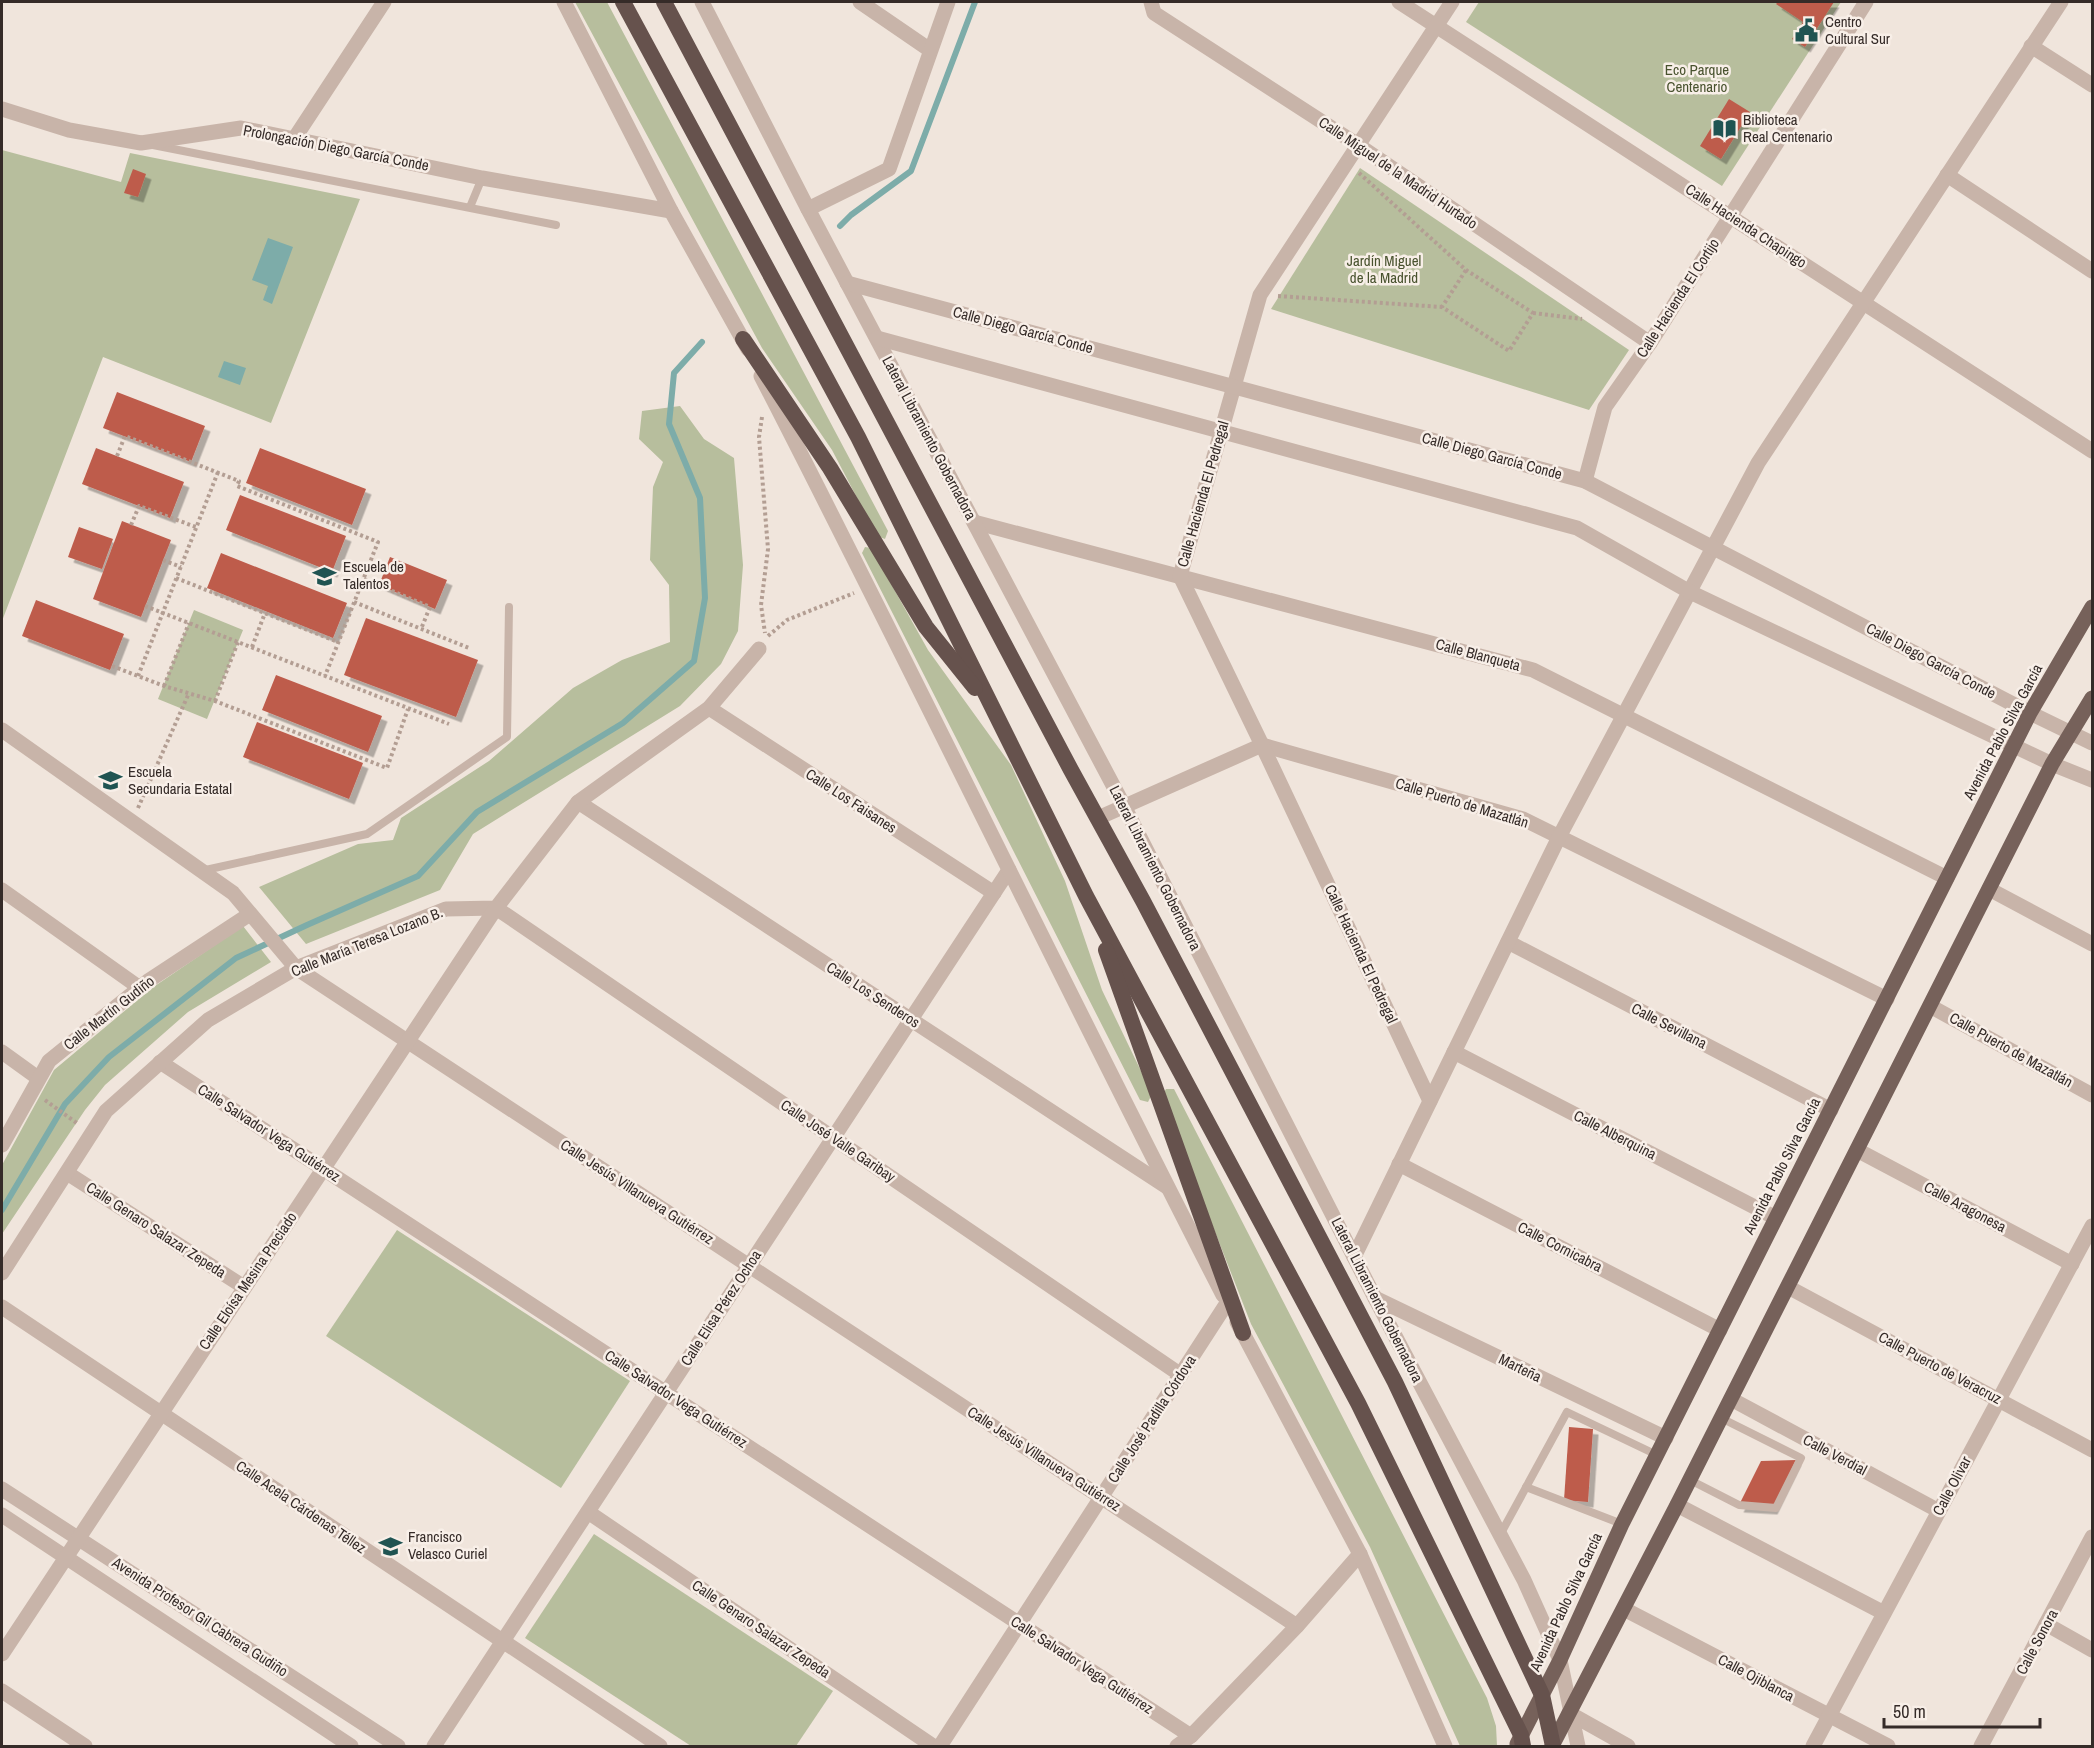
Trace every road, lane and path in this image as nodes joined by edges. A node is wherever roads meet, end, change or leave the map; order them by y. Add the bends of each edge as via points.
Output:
1 (384, 2) edge
2 (564, 2) edge
3 (623, 2) edge
4 (664, 2) edge
5 (702, 2) edge
6 (860, 2) edge
7 (948, 2) edge
8 (1151, 2) edge
9 (1399, 2) edge
10 (1452, 2) edge
11 (1866, 2) edge
12 (2061, 2) edge
13 (1436, 25) junction
14 (2031, 46) junction
15 (930, 50) junction
16 (2092, 85) edge
17 (2, 109) edge
18 (294, 139) junction
19 (141, 143) junction
20 (1358, 144) junction
21 (1347, 162) junction
22 (1947, 175) junction
23 (482, 177) junction
24 (470, 207) junction
25 (808, 209) junction
26 (672, 211) junction
27 (1731, 216) junction
28 (556, 225) dead end
29 (1466, 270) junction
30 (2092, 272) edge
31 (847, 283) junction
32 (1260, 295) junction
33 (1864, 303) junction
34 (1442, 307) junction
35 (1533, 313) junction
36 (1587, 319) dead end
37 (877, 338) junction
38 (743, 339) junction
39 (1650, 343) junction
40 (1233, 387) junction
41 (764, 409) dead end
42 (1221, 432) junction
43 (2092, 451) edge
44 (117, 456) dead end
45 (218, 472) junction
46 (1585, 481) junction
47 (974, 522) junction
48 (131, 525) dead end
49 (196, 527) junction
50 (1713, 548) junction
51 (163, 560) dead end
52 (181, 567) junction
53 (1180, 576) junction
54 (176, 578) junction
55 (364, 579) junction
56 (869, 587) junction
57 (1690, 592) junction
58 (354, 602) junction
59 (146, 606) dead end
60 (509, 607) dead end
61 (2092, 607) edge
62 (163, 612) junction
63 (265, 613) junction
64 (189, 623) junction
65 (421, 629) junction
66 (238, 642) junction
67 (338, 642) junction
68 (762, 643) junction
69 (252, 647) junction
70 (469, 648) dead end
71 (112, 666) dead end
72 (138, 676) junction
73 (325, 676) junction
74 (164, 686) junction
75 (189, 693) junction
76 (2092, 698) edge
77 (215, 700) junction
78 (709, 708) junction
79 (408, 709) junction
80 (2030, 713) junction
81 (1624, 715) junction
82 (999, 718) junction
83 (449, 724) dead end
84 (2, 730) edge
85 (2071, 734) junction
86 (2092, 743) edge
87 (1262, 745) junction
88 (2014, 745) junction
89 (2052, 764) junction
90 (2092, 780) edge
91 (578, 802) junction
92 (1124, 806) junction
93 (1098, 818) junction
94 (132, 822) junction
95 (1559, 837) junction
96 (1009, 870) junction
97 (201, 871) junction
98 (1947, 878) junction
99 (1989, 889) junction
100 (2, 890) edge
101 (994, 893) junction
102 (1086, 896) junction
103 (495, 908) junction
104 (250, 914) junction
105 (1508, 942) junction
106 (2092, 944) edge
107 (296, 968) junction
108 (140, 988) junction
109 (1887, 999) junction
110 (1930, 1006) junction
111 (911, 1020) junction
112 (407, 1041) junction
113 (2, 1052) edge
114 (1454, 1052) junction
115 (160, 1062) junction
116 (38, 1078) junction
117 (2092, 1095) edge
118 (1430, 1101) junction
119 (49, 1102) dead end
120 (1831, 1110) junction
121 (78, 1124) dead end
122 (833, 1138) junction
123 (2, 1145) edge
124 (1857, 1150) junction
125 (1399, 1164) junction
126 (323, 1168) junction
127 (68, 1173) junction
128 (1167, 1187) junction
129 (1776, 1218) junction
130 (2092, 1227) edge
131 (1354, 1257) junction
132 (2072, 1264) junction
133 (749, 1266) junction
134 (2, 1273) edge
135 (244, 1287) junction
136 (1788, 1287) junction
137 (1375, 1298) junction
138 (1227, 1303) junction
139 (2, 1307) edge
140 (1720, 1330) junction
141 (1243, 1333) junction
142 (1181, 1375) junction
143 (666, 1393) junction
144 (1731, 1399) junction
145 (1999, 1400) junction
146 (160, 1414) junction
147 (1721, 1418) junction
148 (1665, 1438) junction
149 (2092, 1450) edge
150 (1657, 1455) junction
151 (1690, 1480) junction
152 (1526, 1487) junction
153 (2, 1489) edge
154 (1102, 1497) junction
155 (1677, 1505) junction
156 (1939, 1511) junction
157 (588, 1512) junction
158 (2, 1515) edge
159 (1622, 1524) junction
160 (1500, 1535) junction
161 (2092, 1537) edge
162 (78, 1538) junction
163 (1360, 1554) junction
164 (65, 1557) junction
165 (1624, 1609) junction
166 (1884, 1613) junction
167 (1020, 1624) junction
168 (2046, 1624) junction
169 (1298, 1626) junction
170 (503, 1642) junction
171 (2092, 1650) edge
172 (2, 1654) edge
173 (1560, 1660) junction
174 (2, 1691) edge
175 (1542, 1695) junction
176 (1569, 1713) junction
177 (1829, 1716) junction
178 (1191, 1736) junction
179 (1520, 1743) edge
180 (85, 1746) edge
181 (351, 1746) edge
182 (398, 1746) edge
183 (434, 1746) edge
184 (660, 1746) edge
185 (933, 1746) edge
186 (940, 1746) edge
187 (1177, 1746) edge
188 (1445, 1746) edge
189 (1553, 1746) edge
190 (1578, 1746) edge
191 (1628, 1746) edge
192 (1813, 1746) edge
193 (1888, 1746) edge
194 (1981, 1746) edge

1 - 18 street
2 - 26 street
3 - 82 highway via 858,437
4 - 93 highway
5 - 25 street, Lateral Libramiento Gobernadora
6 - 15 street
7 - 15 street
8 - 20 street, Calle Miguel de la Madrid Hurtado via 1154,13
9 - 13 street, Calle Hacienda Chapingo
10 - 13 street, Calle Hacienda El Pedregal
11 - 27 street, Calle Hacienda El Cortijo
12 - 14 street
13 - 20 street, Calle Hacienda El Pedregal
13 - 27 street, Calle Hacienda Chapingo
14 - 16 street
14 - 22 street
15 - 25 street via 889,169
17 - 19 street, Prolongación Diego García Conde via 69,129
18 - 19 street, Prolongación Diego García Conde via 241,128
18 - 23 street, Prolongación Diego García Conde
19 - 24 lane
20 - 21 street, Calle Hacienda El Pedregal
20 - 39 street, Calle Miguel de la Madrid Hurtado
21 - 29 path
21 - 32 street, Calle Hacienda El Pedregal
22 - 30 street
22 - 33 street
23 - 24 lane
23 - 26 street, Prolongación Diego García Conde
24 - 28 lane
25 - 31 street, Lateral Libramiento Gobernadora
26 - 38 street
27 - 33 street, Calle Hacienda Chapingo
27 - 39 street, Calle Hacienda El Cortijo
29 - 34 path
29 - 35 path
31 - 37 street, Lateral Libramiento Gobernadora
31 - 40 street, Calle Diego García Conde
32 - 34 path
32 - 40 street, Calle Hacienda El Pedregal
33 - 43 street, Calle Hacienda Chapingo
33 - 50 street via 1758,463
34 - 35 path via 1509,351
35 - 36 path
37 - 42 street
37 - 47 street, Lateral Libramiento Gobernadora
38 - 56 street
38 - 82 highway via 830,468 926,627
39 - 46 street, Calle Hacienda El Cortijo via 1605,407
40 - 42 street, Calle Hacienda El Pedregal
40 - 46 street, Calle Diego García Conde
41 - 68 path via 759,437 768,549 761,605
42 - 53 street, Calle Hacienda El Pedregal
42 - 57 street via 1577,528
44 - 45 path via 125,436
45 - 49 path
45 - 55 path via 239,481 237,486 378,542
46 - 50 street, Calle Diego García Conde
47 - 53 street, Calle Blanqueta
47 - 92 street, Lateral Libramiento Gobernadora
48 - 49 path via 139,506
49 - 52 path
50 - 57 street
50 - 80 street, Calle Diego García Conde
51 - 52 path
52 - 54 path
53 - 81 street, Calle Blanqueta via 1533,670
53 - 87 street, Calle Hacienda El Pedregal
54 - 62 path
54 - 63 path
55 - 58 path
55 - 65 path via 430,607
56 - 68 path via 787,620
56 - 96 street
57 - 81 street
57 - 88 street
58 - 65 path
58 - 67 path
59 - 62 path
60 - 97 lane via 507,737 367,834
61 - 80 main road, Avenida Pablo Silva García
62 - 64 path
62 - 72 path
63 - 67 path
63 - 69 path
64 - 66 path
64 - 74 path
65 - 70 path
66 - 69 path
66 - 77 path
67 - 73 path
68 - 78 street
69 - 73 path
71 - 72 path
72 - 74 path
73 - 79 path
74 - 75 path
75 - 77 path
75 - 94 path
76 - 85 main road
77 - 79 path via 387,768
78 - 91 street
78 - 101 street, Calle Los Faisanes
79 - 83 path
80 - 85 street, Calle Diego García Conde
80 - 88 main road, Avenida Pablo Silva García
81 - 95 street
81 - 98 street, Calle Blanqueta
82 - 102 highway
84 - 94 street, Calle Jesús Villanueva Gutiérrez
85 - 86 street, Calle Diego García Conde
85 - 89 main road
87 - 92 street
87 - 95 street, Calle Puerto de Mazatlán via 1522,819
87 - 118 street, Calle Hacienda El Pedregal
88 - 89 street
88 - 98 main road, Avenida Pablo Silva García
89 - 90 street
89 - 99 main road
91 - 103 street
91 - 111 street, Calle Los Senderos
92 - 93 street
92 - 131 street, Lateral Libramiento Gobernadora
93 - 175 highway via 1395,1382
94 - 97 street, Calle Jesús Villanueva Gutiérrez
95 - 105 street
95 - 109 street, Calle Puerto de Mazatlán
96 - 101 street, Calle Elisa Pérez Ochoa
96 - 128 street
97 - 104 street, Calle Jesús Villanueva Gutiérrez via 233,893
98 - 109 main road, Avenida Pablo Silva García
99 - 106 street
99 - 110 main road
100 - 108 street
101 - 111 street, Calle Elisa Pérez Ochoa
102 - 141 highway
102 - 179 highway via 1358,1403
103 - 107 street, Calle María Teresa Lozano B. via 446,909
103 - 112 street, Calle Eloísa Mesina Preciado
103 - 122 street, Calle José Valle Garibay
104 - 107 street, Calle Jesús Villanueva Gutiérrez
104 - 108 street, Calle Martín Gudiño
105 - 114 street
105 - 120 street, Calle Sevillana
107 - 112 street, Calle Jesús Villanueva Gutiérrez
107 - 115 street, Calle María Teresa Lozano B. via 208,1020
108 - 116 street, Calle Martín Gudiño via 49,1061
109 - 120 main road, Avenida Pablo Silva García
110 - 117 street, Calle Puerto de Mazatlán
110 - 124 main road
111 - 122 street, Calle Elisa Pérez Ochoa
111 - 128 street, Calle Los Senderos
112 - 126 street, Calle Eloísa Mesina Preciado
112 - 133 street, Calle Jesús Villanueva Gutiérrez
113 - 116 street
114 - 118 street
114 - 129 street, Calle Alberquina
115 - 126 street, Calle Salvador Vega Gutiérrez
115 - 127 street, Calle María Teresa Lozano B. via 106,1111
116 - 123 street, Calle Martín Gudiño
118 - 125 street
119 - 121 path
120 - 129 main road, Avenida Pablo Silva García
122 - 133 street, Calle Elisa Pérez Ochoa
122 - 142 street, Calle José Valle Garibay
124 - 132 street, Calle Aragonesa
124 - 136 main road
125 - 131 street
125 - 140 street, Calle Cornicabra
126 - 135 street, Calle Eloísa Mesina Preciado
126 - 143 street, Calle Salvador Vega Gutiérrez
127 - 134 street, Calle María Teresa Lozano B.
127 - 135 street, Calle Genaro Salazar Zepeda
128 - 138 street
129 - 140 main road, Avenida Pablo Silva García
130 - 132 street, Calle Olivar
131 - 137 street, Lateral Libramiento Gobernadora
132 - 145 street, Calle Olivar
133 - 143 street, Calle Elisa Pérez Ochoa
133 - 154 street, Calle Jesús Villanueva Gutiérrez
135 - 146 street, Calle Eloísa Mesina Preciado
136 - 144 main road
136 - 145 street, Calle Puerto de Veracruz
137 - 148 street, Marteña
137 - 160 street, Lateral Libramiento Gobernadora
138 - 141 street
138 - 142 street, Calle José Padilla Córdova
139 - 146 street, Calle Acela Cárdenas Téllez
140 - 148 main road, Avenida Pablo Silva García
141 - 163 street
142 - 154 street, Calle José Padilla Córdova
143 - 157 street, Calle Elisa Pérez Ochoa
143 - 167 street, Calle Salvador Vega Gutiérrez
144 - 147 main road
144 - 156 street, Calle Verdial
145 - 149 street, Calle Puerto de Veracruz
145 - 156 street, Calle Olivar
146 - 162 street, Calle Eloísa Mesina Preciado
146 - 170 street, Calle Acela Cárdenas Téllez
147 - 151 main road
147 - 151 lane via 1801,1458 1776,1508 1739,1505
148 - 150 main road, Avenida Pablo Silva García
150 - 152 lane via 1567,1412
150 - 159 main road, Avenida Pablo Silva García
151 - 155 main road
152 - 159 lane
152 - 160 lane
153 - 162 street, Avenida Profesor Gil Cabrera Gudiño
154 - 167 street, Calle José Padilla Córdova
154 - 169 street, Calle Jesús Villanueva Gutiérrez
155 - 165 main road
155 - 166 street
156 - 166 street, Calle Olivar
157 - 170 street, Calle Elisa Pérez Ochoa
157 - 185 street, Calle Genaro Salazar Zepeda
158 - 164 street, Avenida Profesor Gil Cabrera Gudiño
159 - 173 main road, Avenida Pablo Silva García
160 - 173 street, Lateral Libramiento Gobernadora
161 - 168 street, Calle Sonora
162 - 164 street, Calle Eloísa Mesina Preciado
162 - 182 street, Avenida Profesor Gil Cabrera Gudiño
163 - 169 street
163 - 188 street
164 - 172 street, Calle Eloísa Mesina Preciado
164 - 181 street, Avenida Profesor Gil Cabrera Gudiño
165 - 176 main road
165 - 177 street, Calle Ojiblanca
166 - 177 street, Calle Olivar
167 - 178 street, Calle Salvador Vega Gutiérrez
167 - 186 street, Calle José Padilla Córdova
168 - 171 street
168 - 194 street, Calle Sonora
169 - 178 street
170 - 183 street, Calle Elisa Pérez Ochoa
170 - 184 street, Calle Acela Cárdenas Téllez
173 - 175 main road, Avenida Pablo Silva García
173 - 176 street, Lateral Libramiento Gobernadora
174 - 180 street
175 - 179 main road, Avenida Pablo Silva García
175 - 189 highway
176 - 189 main road
176 - 190 street, Lateral Libramiento Gobernadora
176 - 191 street
177 - 192 street, Calle Olivar
177 - 193 street, Calle Ojiblanca
178 - 187 street

